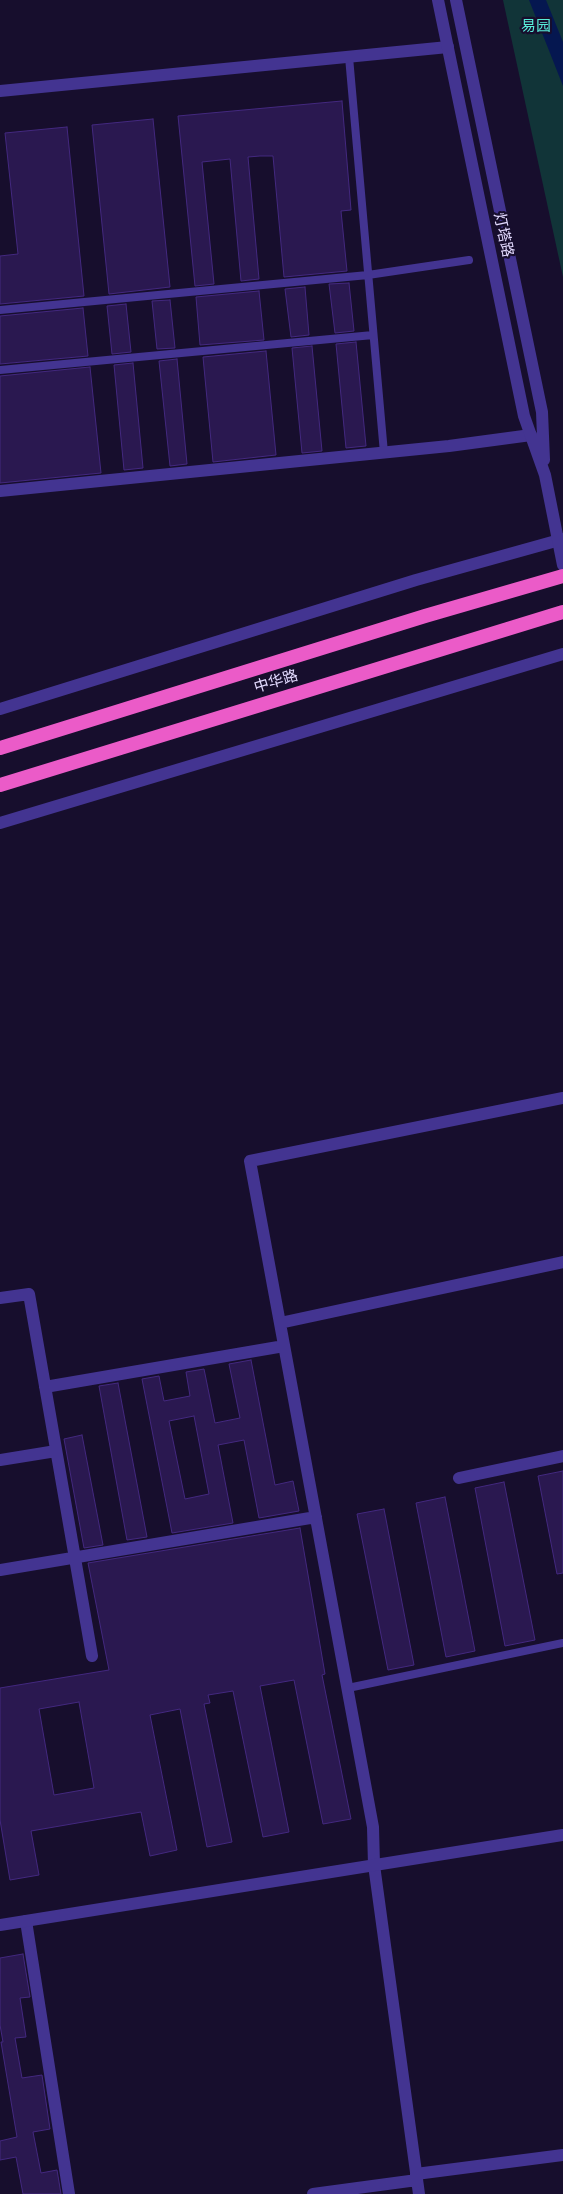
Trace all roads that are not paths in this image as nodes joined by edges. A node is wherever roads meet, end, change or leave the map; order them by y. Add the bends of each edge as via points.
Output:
1 (438, 0) edge
2 (456, 0) edge
3 (448, 47) junction
4 (349, 57) junction
5 (0, 91) edge
6 (469, 260) dead end
7 (368, 275) junction
8 (0, 310) edge
9 (373, 335) junction
10 (0, 370) edge
11 (531, 435) junction
12 (384, 453) junction
13 (545, 475) junction
14 (0, 491) edge
15 (560, 539) edge
16 (563, 565) edge
17 (563, 576) edge
18 (563, 612) edge
19 (563, 654) edge
20 (0, 709) edge
21 (0, 748) edge
22 (0, 785) edge
23 (0, 823) edge
24 (563, 1098) edge
25 (563, 1262) edge
26 (0, 1298) edge
27 (280, 1323) junction
28 (284, 1346) junction
29 (45, 1387) junction
30 (56, 1451) junction
31 (563, 1456) edge
32 (0, 1460) edge
33 (459, 1478) dead end
34 (316, 1517) junction
35 (75, 1557) junction
36 (0, 1570) edge
37 (563, 1643) edge
38 (92, 1656) dead end
39 (348, 1688) junction
40 (563, 1835) edge
41 (374, 1865) junction
42 (26, 1921) junction
43 (0, 1925) edge
44 (563, 2156) edge
45 (416, 2177) junction
46 (69, 2194) edge
47 (313, 2194) edge
48 (419, 2194) edge

1 - 3 street, 灯塔路
2 - 13 street, 灯塔路 via 542,412
3 - 4 street
3 - 11 street, 灯塔路 via 524,416
4 - 5 street
4 - 7 lane
6 - 7 lane
7 - 8 lane
7 - 9 lane
9 - 10 lane
9 - 12 lane
11 - 12 street
11 - 13 street, 灯塔路
12 - 14 street
13 - 15 street, 灯塔路
15 - 16 street, 灯塔路
15 - 20 street via 416,580
17 - 21 highway, 中华路
18 - 22 highway, 中华路
19 - 23 street
24 - 27 street via 250,1161
25 - 27 street
26 - 29 street via 29,1294
27 - 28 street
28 - 29 street
28 - 34 street
29 - 30 street
30 - 32 street
30 - 35 street
31 - 33 street
34 - 35 street
34 - 39 street
35 - 36 street
35 - 38 street
37 - 39 lane
39 - 41 street via 373,1826
40 - 41 street
41 - 42 street
41 - 45 street
42 - 43 street
42 - 46 street
44 - 45 street
45 - 47 street
45 - 48 street

